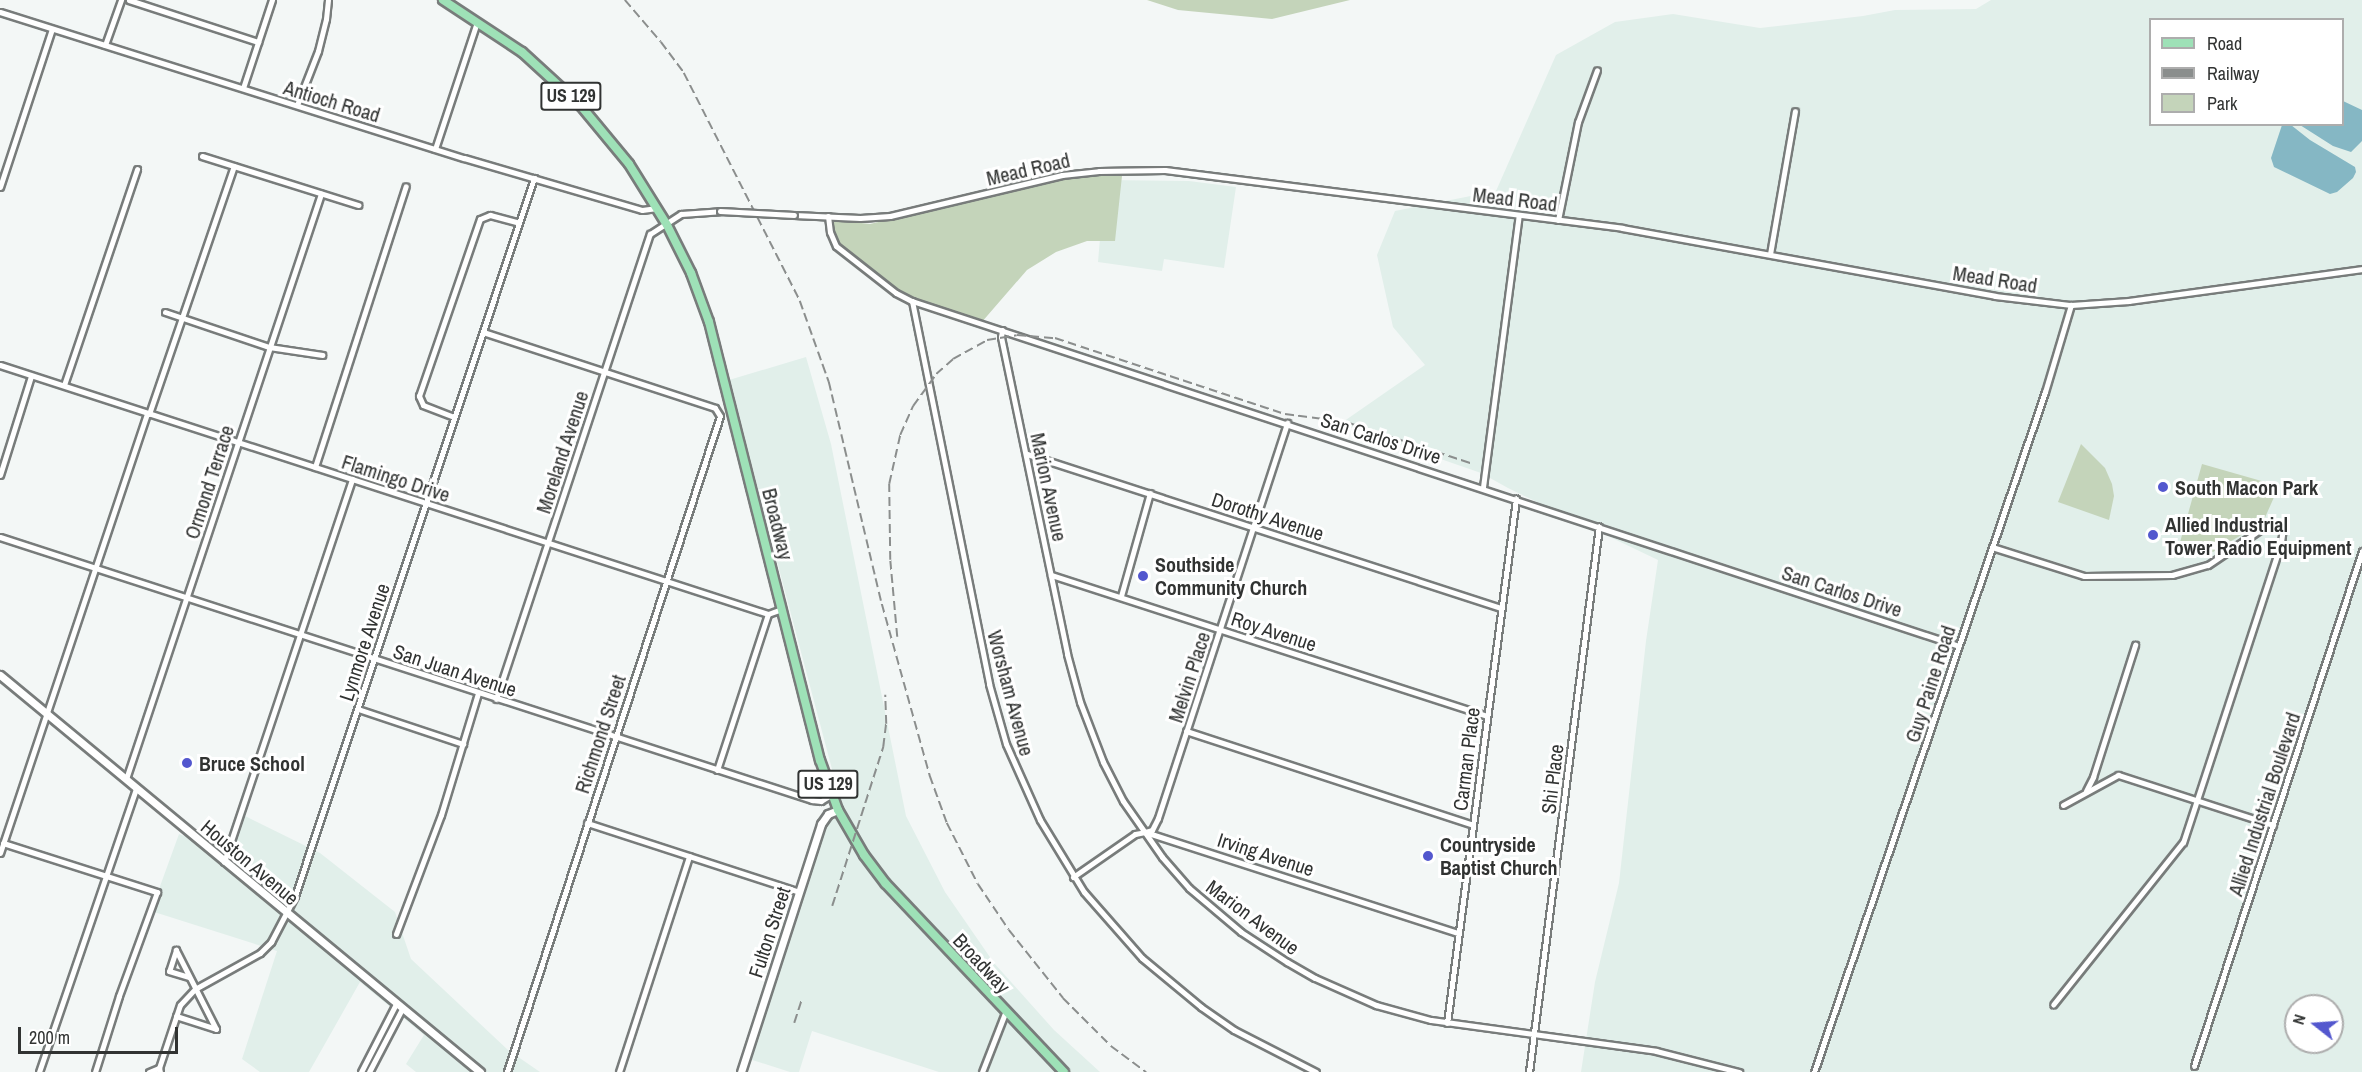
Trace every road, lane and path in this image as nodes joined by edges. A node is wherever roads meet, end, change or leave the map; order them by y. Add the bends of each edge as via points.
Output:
1 (121, 0) edge
2 (129, 0) edge
3 (272, 0) edge
4 (328, 0) edge
5 (443, 0) edge
6 (0, 12) edge
7 (477, 20) junction
8 (52, 29) junction
9 (258, 42) junction
10 (105, 45) junction
11 (1597, 70) dead end
12 (243, 88) junction
13 (297, 105) junction
14 (1795, 111) dead end
15 (435, 149) junction
16 (202, 156) dead end
17 (234, 166) junction
18 (137, 169) dead end
19 (534, 178) junction
20 (406, 186) dead end
21 (0, 187) edge
22 (321, 194) junction
23 (358, 205) dead end
24 (657, 208) junction
25 (1519, 215) junction
26 (828, 216) junction
27 (1558, 220) junction
28 (519, 223) junction
29 (667, 225) junction
30 (1770, 254) junction
31 (2362, 269) edge
32 (912, 301) junction
33 (2071, 305) junction
34 (165, 312) dead end
35 (182, 319) junction
36 (1002, 330) junction
37 (483, 332) junction
38 (269, 347) junction
39 (322, 355) dead end
40 (0, 365) edge
41 (604, 372) junction
42 (31, 375) junction
43 (64, 386) junction
44 (148, 414) junction
45 (454, 417) junction
46 (735, 421) junction
47 (719, 422) junction
48 (1287, 423) junction
49 (238, 442) junction
50 (1027, 454) junction
51 (315, 467) junction
52 (0, 475) edge
53 (352, 479) junction
54 (1483, 487) junction
55 (1150, 493) junction
56 (1516, 499) junction
57 (426, 504) junction
58 (1599, 526) junction
59 (1253, 527) junction
60 (0, 537) edge
61 (548, 543) junction
62 (1992, 548) junction
63 (2362, 551) edge
64 (96, 568) junction
65 (1051, 575) junction
66 (666, 581) junction
67 (1121, 596) junction
68 (186, 598) junction
69 (1500, 608) junction
70 (782, 609) junction
71 (768, 615) junction
72 (1220, 629) junction
73 (300, 635) junction
74 (2135, 645) dead end
75 (1959, 646) junction
76 (375, 659) junction
77 (0, 675) edge
78 (478, 693) junction
79 (496, 699) junction
80 (358, 710) junction
81 (47, 714) junction
82 (1487, 716) junction
83 (1186, 731) junction
84 (614, 737) junction
85 (462, 744) junction
86 (717, 770) junction
87 (126, 779) junction
88 (136, 788) junction
89 (832, 794) junction
90 (2084, 794) junction
91 (2198, 800) junction
92 (2063, 805) dead end
93 (838, 810) junction
94 (587, 823) junction
95 (1473, 825) junction
96 (2273, 825) junction
97 (1145, 832) junction
98 (3, 843) junction
99 (0, 853) edge
100 (689, 856) junction
101 (224, 862) junction
102 (105, 876) junction
103 (1073, 877) junction
104 (799, 892) junction
105 (286, 913) junction
106 (1458, 933) junction
107 (396, 934) dead end
108 (189, 977) junction
109 (195, 989) junction
110 (2052, 1005) dead end
111 (399, 1007) junction
112 (1005, 1013) junction
113 (176, 1016) junction
114 (1447, 1023) junction
115 (1534, 1034) junction
116 (2194, 1066) dead end
117 (159, 1070) edge
118 (39, 1072) edge
119 (95, 1072) edge
120 (149, 1072) edge
121 (361, 1072) edge
122 (369, 1072) edge
123 (480, 1072) edge
124 (507, 1072) edge
125 (619, 1072) edge
126 (741, 1072) edge
127 (982, 1072) edge
128 (1064, 1072) edge
129 (1316, 1072) edge
130 (1529, 1072) edge
131 (1739, 1072) edge
132 (1814, 1072) edge

1 - 10 street
2 - 9 street
3 - 9 street
4 - 13 street via 318,51
5 - 7 main road, Broadway / US 129
6 - 8 street, Antioch Road
7 - 15 street
7 - 24 main road, Broadway / US 129 via 522,52 581,106 629,164
8 - 10 street, Antioch Road
8 - 21 street
9 - 12 street
10 - 12 street, Antioch Road
11 - 27 street via 1578,122
12 - 13 street, Antioch Road
13 - 15 street, Antioch Road
14 - 30 street
15 - 19 street, Antioch Road
16 - 17 street
17 - 22 street
17 - 35 street
18 - 43 street
19 - 24 street, Antioch Road via 642,210
19 - 28 street, Lynmore Avenue
20 - 51 street
22 - 23 street
22 - 38 street, Ormond Terrace
24 - 29 main road, Broadway / US 129
25 - 26 street, Mead Road via 1183,171 1137,169 1062,176 899,214
25 - 27 street, Mead Road
25 - 54 street
26 - 29 street, Mead Road, bridge via 720,211 681,214
26 - 32 street, San Carlos Drive via 836,246
27 - 30 street, Mead Road
28 - 37 street, Lynmore Avenue
28 - 45 street via 490,215 480,219 419,396 423,405
29 - 41 street, Moreland Avenue via 650,234
29 - 46 main road, Broadway / US 129 via 710,322
30 - 33 street, Mead Road via 1995,296
31 - 33 street, Mead Road via 2129,302
32 - 36 street, San Carlos Drive
32 - 103 street, Worsham Avenue via 1000,726 1023,786
33 - 62 street, Guy Paine Road
34 - 35 street
35 - 38 street
35 - 44 street
36 - 48 street, San Carlos Drive
36 - 50 street, Marion Avenue
37 - 41 street
37 - 45 street, Lynmore Avenue
38 - 39 street
38 - 49 street, Ormond Terrace
40 - 42 street, Flamingo Drive
41 - 47 street via 715,408
41 - 61 street, Moreland Avenue
42 - 43 street, Flamingo Drive
42 - 52 street
43 - 44 street, Flamingo Drive
44 - 49 street, Flamingo Drive
44 - 64 street
45 - 57 street, Lynmore Avenue
46 - 47 street
46 - 70 main road, Broadway / US 129
47 - 66 street, Richmond Street
48 - 54 street, San Carlos Drive
48 - 59 street, Melvin Place
49 - 51 street, Flamingo Drive
49 - 68 street, Ormond Terrace
50 - 55 street, Dorothy Avenue
50 - 65 street, Marion Avenue
51 - 53 street, Flamingo Drive
53 - 57 street, Flamingo Drive
53 - 73 street
54 - 56 street, San Carlos Drive
55 - 59 street, Dorothy Avenue
55 - 67 street
56 - 58 street, San Carlos Drive
56 - 69 street, Carman Place
57 - 61 street, Flamingo Drive
57 - 76 street, Lynmore Avenue
58 - 75 street, San Carlos Drive
58 - 115 street, Shi Place
59 - 69 street, Dorothy Avenue
59 - 72 street, Melvin Place
60 - 64 street, San Juan Avenue
61 - 66 street, Flamingo Drive
61 - 79 street, Moreland Avenue
62 - 75 street, Guy Paine Road
62 - 91 street via 2084,576 2172,575 2208,565 2270,523 2283,528
63 - 96 street, Allied Industrial Boulevard
64 - 68 street, San Juan Avenue
64 - 81 street
65 - 67 street, Roy Avenue
65 - 97 street, Marion Avenue via 1071,672 1086,721 1112,780
66 - 71 street, Flamingo Drive
66 - 84 street, Richmond Street
67 - 72 street, Roy Avenue
68 - 73 street, San Juan Avenue
68 - 87 street, Ormond Terrace
69 - 82 street, Carman Place
70 - 71 street
70 - 89 main road, Broadway / US 129
71 - 86 street
72 - 82 street, Roy Avenue
72 - 83 street, Melvin Place
73 - 76 street, San Juan Avenue
73 - 101 street
74 - 90 street via 2093,777
75 - 132 street, Guy Paine Road
76 - 78 street, San Juan Avenue
76 - 80 street, Lynmore Avenue
77 - 81 street, Houston Avenue
78 - 79 street, San Juan Avenue
78 - 85 street
79 - 84 street, San Juan Avenue
80 - 85 street
80 - 105 street, Lynmore Avenue
81 - 87 street, Houston Avenue
81 - 98 street
82 - 95 street, Carman Place
83 - 95 street
83 - 97 street, Melvin Place via 1158,818 1152,830
84 - 86 street, San Juan Avenue
84 - 94 street, Richmond Street
85 - 107 street via 432,840
86 - 89 street, San Juan Avenue via 817,802
87 - 88 street, Houston Avenue
88 - 101 street, Houston Avenue
88 - 102 street
89 - 93 main road, Broadway / US 129
90 - 91 street via 2118,775
90 - 92 street
91 - 96 street
91 - 110 street via 2182,842
93 - 104 street, Fulton Street via 824,818
93 - 112 main road, Broadway / US 129 via 886,884
94 - 100 street
94 - 124 street, Richmond Street
95 - 106 street, Carman Place
96 - 116 street, Allied Industrial Boulevard
97 - 103 street via 1135,834
97 - 106 street, Irving Avenue
97 - 114 street, Marion Avenue via 1195,893 1241,932 1287,962 1376,1005 1411,1017
98 - 99 street
98 - 102 street
100 - 104 street
100 - 125 street
101 - 105 street, Houston Avenue
102 - 118 street
102 - 119 street via 157,892
103 - 129 street, Worsham Avenue via 1128,944 1201,1007 1234,1030
104 - 126 street, Fulton Street
105 - 109 street, Lynmore Avenue via 271,942 260,953
105 - 111 street, Houston Avenue
106 - 114 street, Carman Place
108 - 108 street via 185,968 176,950 169,971
108 - 109 street
109 - 113 street, Lynmore Avenue via 180,1005
109 - 113 street via 216,1029
111 - 121 street
111 - 122 street
111 - 123 street, Houston Avenue
112 - 127 street
112 - 128 main road, Broadway / US 129
113 - 117 street, Lynmore Avenue
114 - 115 street, Marion Avenue
115 - 130 street, Shi Place
115 - 131 street, Marion Avenue via 1656,1051
117 - 120 street, Lynmore Avenue

